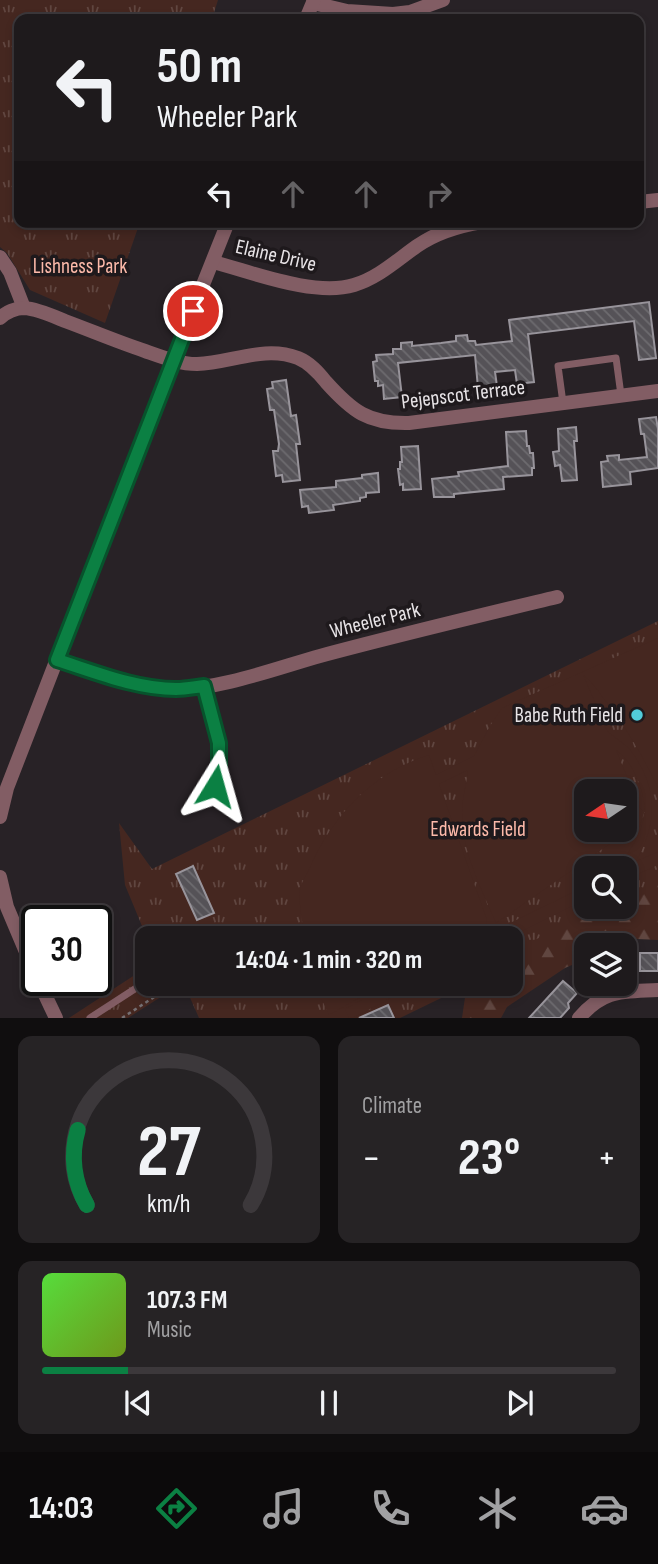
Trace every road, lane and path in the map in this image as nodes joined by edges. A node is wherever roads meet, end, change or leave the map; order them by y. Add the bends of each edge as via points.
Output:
1 (443, 0) edge
2 (313, 1) edge
3 (226, 228) edge
4 (457, 228) edge
5 (0, 257) edge
6 (213, 262) junction
7 (24, 308) junction
8 (0, 318) edge
9 (173, 360) junction
10 (658, 391) edge
11 (621, 396) junction
12 (563, 403) junction
13 (557, 597) dead end
14 (57, 660) junction
15 (204, 686) junction
16 (215, 786) dead end
17 (0, 817) edge
18 (0, 877) edge
19 (3, 909) edge
20 (21, 946) edge
21 (135, 989) edge
22 (658, 990) edge
23 (45, 996) edge
24 (156, 996) edge
25 (55, 1018) edge
26 (90, 1018) edge
27 (122, 1018) edge
28 (579, 1018) edge

1 - 2 street via 393,13 347,11
3 - 6 street
4 - 6 street, Elaine Drive via 432,237 368,279 338,288 293,284
5 - 7 street
6 - 9 street
7 - 8 street
7 - 9 street, Pejepscot Terrace
9 - 12 street, Pejepscot Terrace via 206,364 270,353 300,359 354,410 393,423
9 - 14 street
10 - 11 street, Pejepscot Terrace
11 - 12 street, Pejepscot Terrace
11 - 12 lane via 616,358 558,366
13 - 15 street, Wheeler Park
14 - 15 street, Wheeler Park via 146,685
14 - 17 street
15 - 16 street via 219,743
18 - 19 street
19 - 20 street
21 - 26 lane
22 - 28 street via 610,994
23 - 25 street
24 - 27 path

